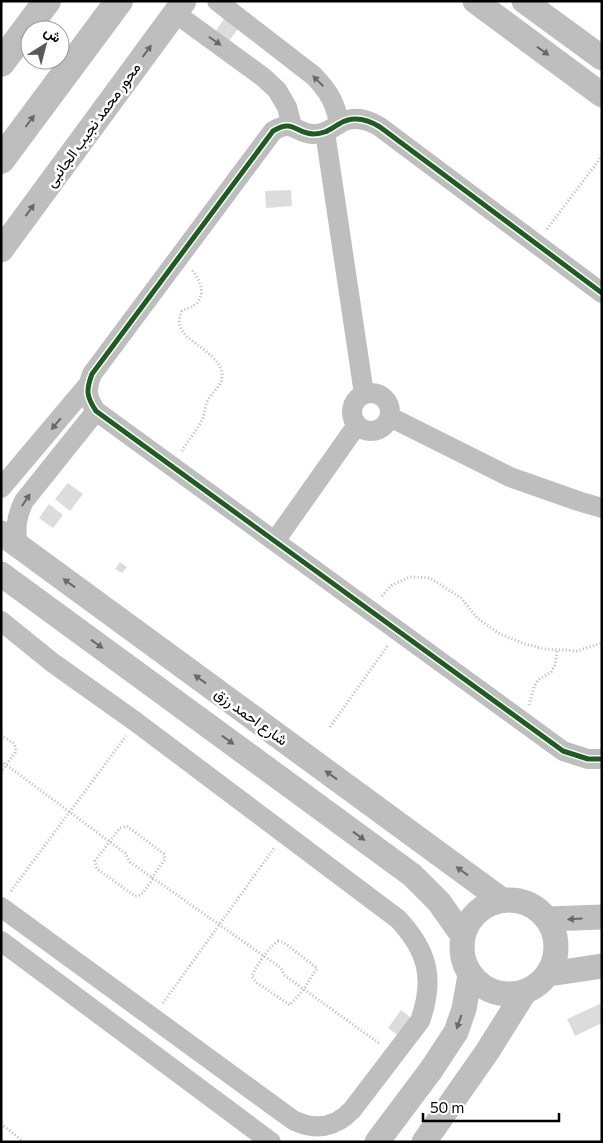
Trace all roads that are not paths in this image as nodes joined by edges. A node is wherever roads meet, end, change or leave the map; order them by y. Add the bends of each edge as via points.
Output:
1 (47, 1) edge
2 (119, 1) edge
3 (216, 1) edge
4 (475, 1) edge
5 (531, 6) edge
6 (179, 7) edge
7 (520, 34) junction
8 (602, 58) edge
9 (1, 63) edge
10 (602, 95) edge
11 (292, 126) junction
12 (332, 128) junction
13 (1, 160) edge
14 (1, 250) edge
15 (602, 293) edge
16 (88, 386) junction
17 (364, 394) junction
18 (96, 411) junction
19 (390, 417) junction
20 (357, 425) junction
21 (1, 488) edge
22 (602, 508) edge
23 (10, 540) edge
24 (275, 541) junction
25 (1, 574) edge
26 (1, 621) edge
27 (602, 759) edge
28 (502, 900) junction
29 (4, 902) edge
30 (602, 917) edge
31 (548, 919) junction
32 (463, 936) junction
33 (1, 941) edge
34 (602, 966) edge
35 (549, 974) junction
36 (470, 975) junction
37 (524, 993) junction
38 (271, 1142) edge
39 (377, 1142) edge
40 (424, 1142) edge

1 - 9 main road
13 -> 2 main road
12 -> 3 street via 336,106 327,90 314,76
4 - 7 street
5 - 7 street
5 - 8 street
6 -> 11 street via 277,90 287,107
14 -> 6 street, محور محمد نجيب الجانبى
7 -> 10 street
11 - 12 street via 313,134
11 - 16 street via 282,126 273,132 92,374
12 - 15 street via 354,119 368,120 380,126
12 - 17 street
16 - 18 street via 89,400
16 -> 21 street
17 - 19 street via 371,392 384,397 391,410
17 - 20 street via 358,398 352,411
23 -> 18 street via 24,502
18 - 24 street
19 - 20 street via 383,428 376,431 363,430
19 - 22 street via 510,477
20 - 24 street
28 -> 23 street, شارع احمد رزق
24 - 27 street via 563,751 588,759
25 -> 32 street via 412,875 439,902
26 - 29 street via 398,919 421,949 428,976 426,1003 420,1021 344,1118 335,1124 303,1125 153,1017
28 - 31 street via 519,900 535,907
28 - 32 street via 484,906 470,919
30 -> 31 street
31 - 35 street via 556,937 556,956
32 - 36 street via 462,956
33 - 38 street
34 - 35 street
35 - 37 street via 538,986
36 - 37 street via 485,988 504,994
36 -> 39 street via 456,1032
37 - 40 street

